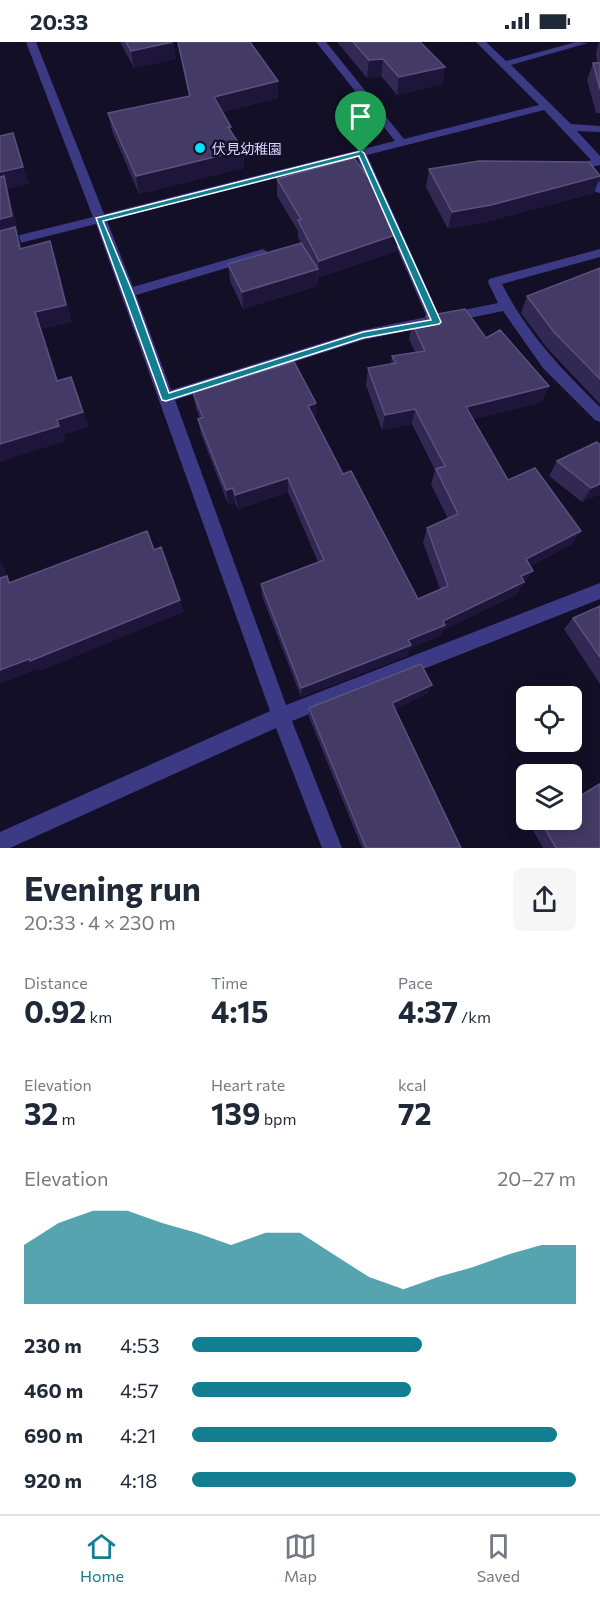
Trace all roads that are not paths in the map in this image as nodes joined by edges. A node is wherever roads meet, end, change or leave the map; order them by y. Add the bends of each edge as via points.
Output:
1 (31, 42) edge
2 (321, 42) edge
3 (481, 42) edge
4 (583, 43) edge
5 (505, 64) junction
6 (547, 106) junction
7 (568, 127) junction
8 (600, 129) edge
9 (402, 143) junction
10 (361, 153) junction
11 (600, 189) edge
12 (99, 219) junction
13 (0, 244) edge
14 (263, 253) edge
15 (600, 253) edge
16 (129, 293) junction
17 (506, 306) junction
18 (436, 322) junction
19 (166, 397) junction
20 (600, 416) edge
21 (600, 591) edge
22 (281, 716) junction
23 (0, 842) edge
24 (332, 848) edge

1 - 12 street
2 - 9 street
3 - 5 street
4 - 5 street
5 - 6 street
6 - 7 street
6 - 9 street
7 - 8 street
7 - 11 street via 599,162 579,166
9 - 10 street
10 - 12 street
10 - 18 street
12 - 13 street
12 - 16 street
14 - 16 street
15 - 17 street via 494,282
16 - 19 street
17 - 18 street
17 - 20 street via 548,364
18 - 19 street via 363,335
19 - 22 street
21 - 22 street
22 - 23 street
22 - 24 street

